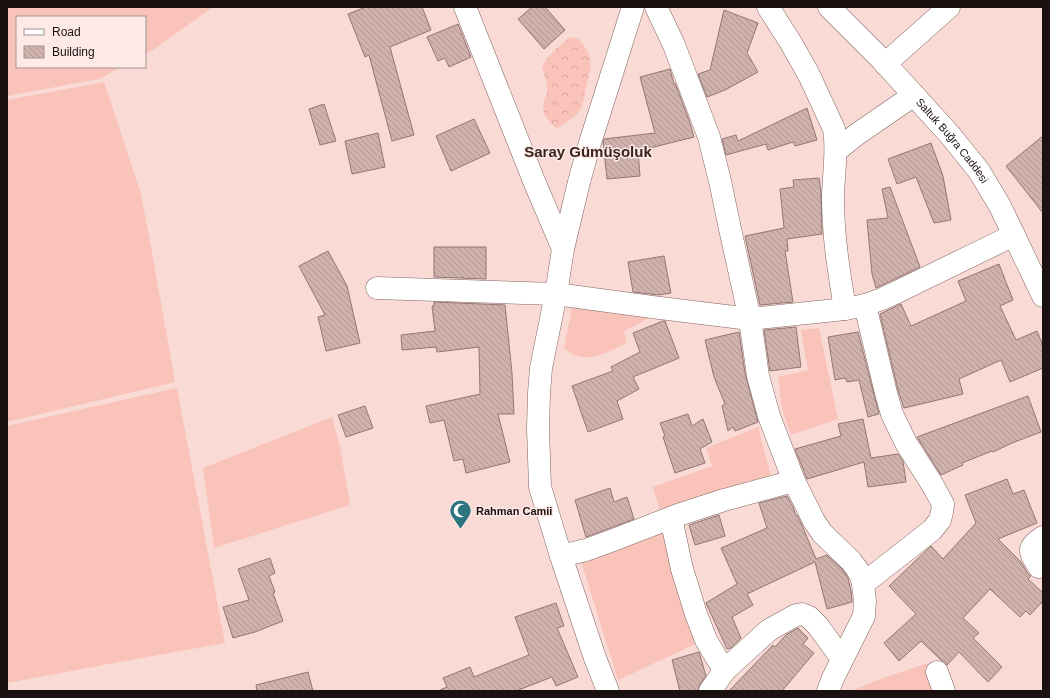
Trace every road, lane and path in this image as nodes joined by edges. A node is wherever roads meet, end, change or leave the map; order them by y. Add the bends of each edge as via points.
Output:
1 (466, 7) edge
2 (633, 7) edge
3 (656, 7) edge
4 (768, 7) edge
5 (829, 7) edge
6 (949, 7) edge
7 (885, 64) junction
8 (914, 95) junction
9 (836, 151) junction
10 (1014, 235) junction
11 (563, 249) junction
12 (377, 288) dead end
13 (556, 294) junction
14 (1043, 296) edge
15 (855, 307) junction
16 (750, 319) junction
17 (794, 480) junction
18 (671, 518) junction
19 (1043, 537) edge
20 (561, 556) junction
21 (1039, 567) dead end
22 (864, 584) junction
23 (842, 659) junction
24 (725, 670) junction
25 (608, 691) edge
26 (710, 691) edge
27 (828, 691) edge

1 - 11 street
2 - 11 street via 589,146
3 - 16 street via 674,45 708,137
4 - 9 street via 791,43 826,111 834,129
5 - 7 street, Saltuk Buğra Caddesi
6 - 7 street
7 - 8 street, Saltuk Buğra Caddesi
8 - 9 street
8 - 10 street, Saltuk Buğra Caddesi via 979,171
9 - 15 street via 834,231
10 - 14 street, Saltuk Buğra Caddesi
10 - 15 street via 882,299
11 - 13 street
12 - 13 street
13 - 16 street
13 - 20 street via 541,368 538,428 540,487
15 - 16 street
15 - 22 street via 892,414 906,443 943,504 940,520 932,530
16 - 17 street via 762,392
17 - 18 street
17 - 22 street via 822,533 857,568
18 - 20 street via 610,542
18 - 24 street via 682,569 696,614 706,640
19 - 21 street via 1032,546 1031,551
20 - 25 street
22 - 23 street via 864,616
23 - 24 street via 810,617 802,614 769,630
23 - 27 street
24 - 26 street

